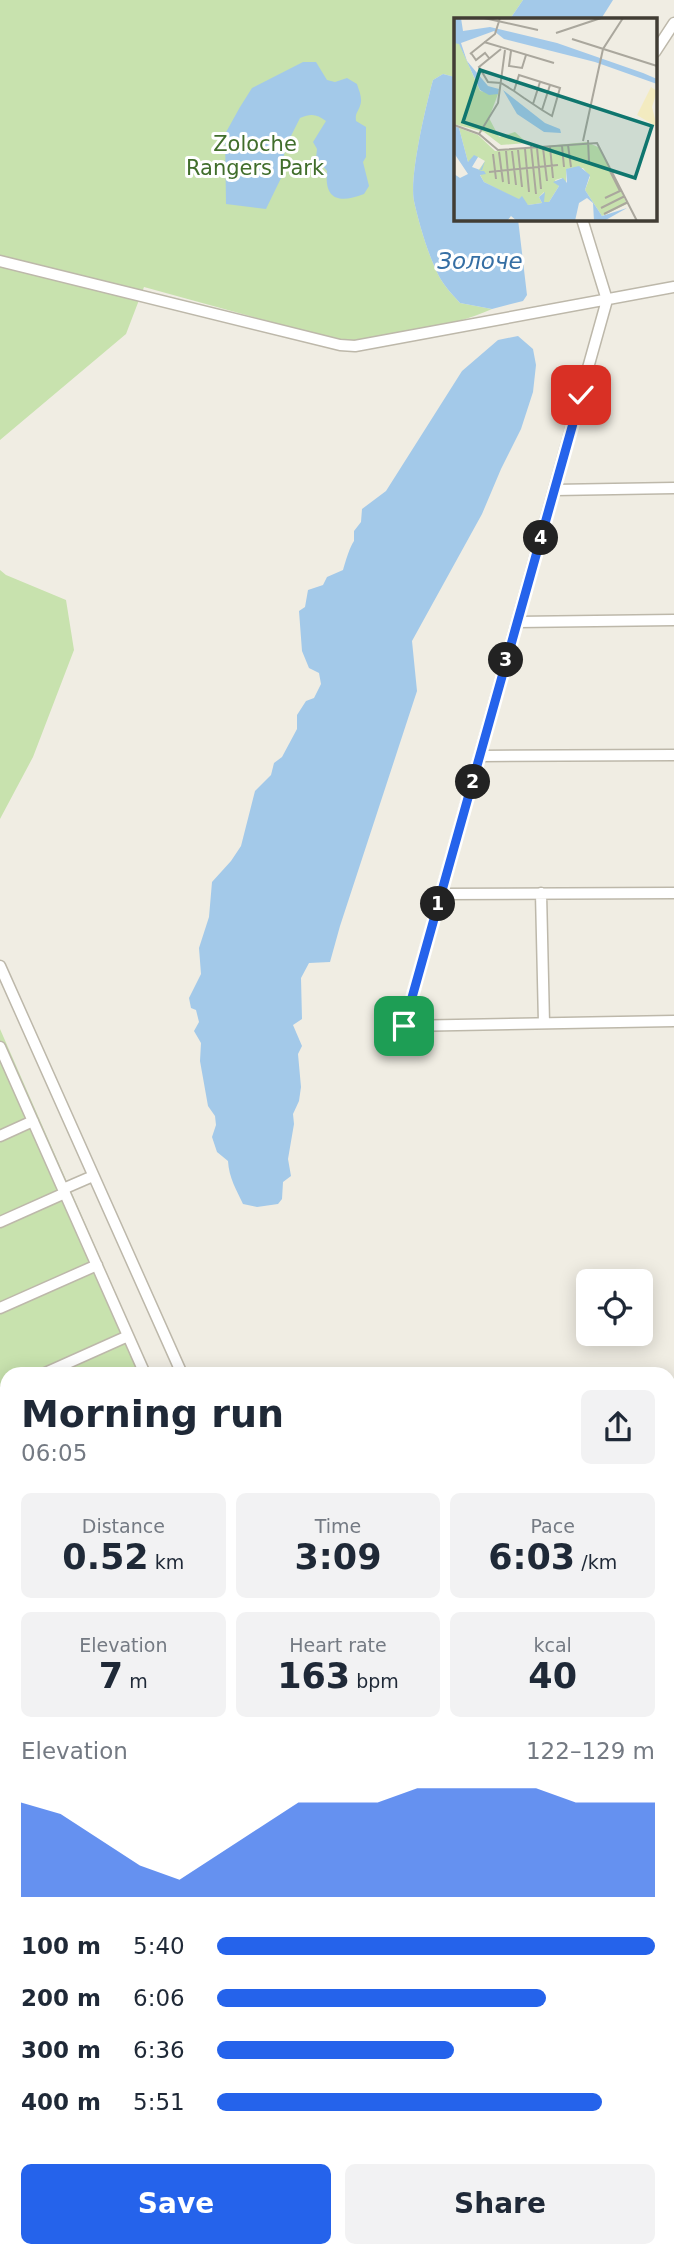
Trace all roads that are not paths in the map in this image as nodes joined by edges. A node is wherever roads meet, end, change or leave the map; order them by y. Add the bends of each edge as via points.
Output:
1 (674, 23) edge
2 (656, 50) edge
3 (582, 220) edge
4 (0, 261) edge
5 (674, 287) edge
6 (607, 300) junction
7 (674, 488) edge
8 (554, 490) junction
9 (674, 620) edge
10 (517, 622) junction
11 (674, 755) edge
12 (480, 756) junction
13 (541, 893) junction
14 (674, 893) edge
15 (441, 894) junction
16 (0, 966) edge
17 (674, 1021) edge
18 (544, 1023) junction
19 (0, 1049) edge
20 (33, 1121) junction
21 (0, 1136) edge
22 (93, 1176) junction
23 (64, 1191) junction
24 (0, 1222) edge
25 (97, 1265) junction
26 (0, 1308) edge
27 (128, 1336) junction
28 (59, 1367) edge
29 (142, 1367) edge
30 (179, 1367) edge

1 - 2 street
3 - 6 street
4 - 6 street via 355,346
5 - 6 street
6 - 8 street
7 - 8 street
8 - 10 street
9 - 10 street
10 - 12 street
11 - 12 street
12 - 15 street
13 - 14 street
13 - 15 street
13 - 18 street
15 - 18 street via 404,1026
16 - 22 street
17 - 18 street
19 - 20 street
20 - 21 street
20 - 23 street
22 - 23 street
22 - 30 street
23 - 24 street
23 - 25 street
25 - 26 street
25 - 27 street
27 - 28 street
27 - 29 street

